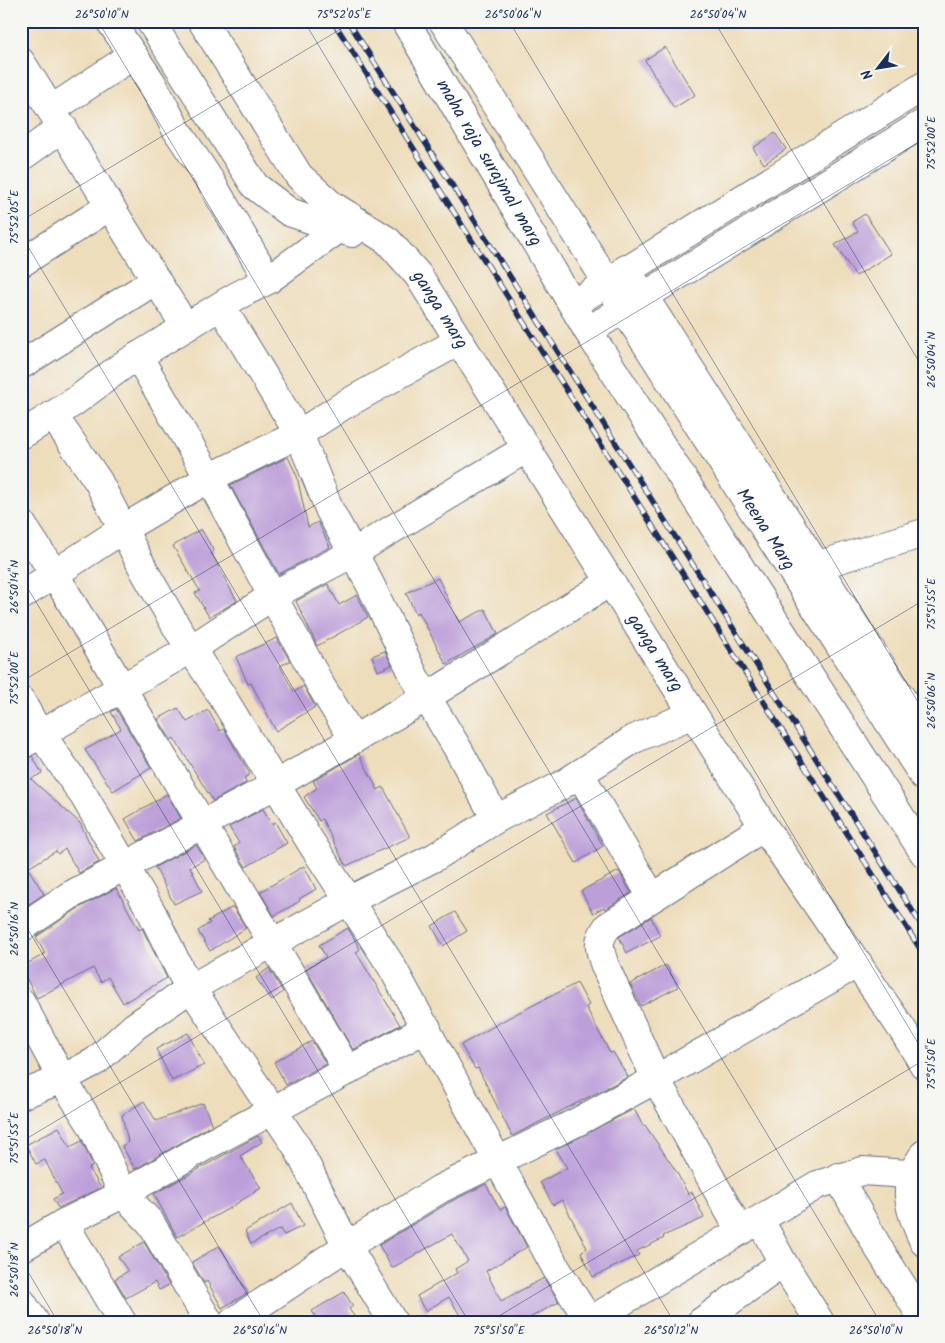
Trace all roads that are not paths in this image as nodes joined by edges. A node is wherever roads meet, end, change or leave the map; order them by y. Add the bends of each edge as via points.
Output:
1 (110, 21) edge
2 (150, 21) edge
3 (405, 21) edge
4 (443, 21) edge
5 (206, 23) edge
6 (133, 55) junction
7 (21, 62) edge
8 (924, 86) edge
9 (57, 118) junction
10 (924, 123) edge
11 (21, 157) edge
12 (110, 206) junction
13 (342, 222) junction
14 (21, 263) edge
15 (617, 276) junction
16 (156, 280) junction
17 (268, 280) junction
18 (633, 302) junction
19 (572, 304) junction
20 (221, 306) junction
21 (186, 327) junction
22 (588, 332) junction
23 (459, 341) junction
24 (138, 356) junction
25 (21, 365) edge
26 (53, 415) junction
27 (299, 434) junction
28 (21, 435) edge
29 (526, 448) junction
30 (209, 478) junction
31 (21, 523) edge
32 (123, 529) junction
33 (924, 533) edge
34 (353, 553) junction
35 (816, 566) junction
36 (54, 573) junction
37 (610, 582) junction
38 (21, 596) edge
39 (273, 596) junction
40 (191, 649) junction
41 (122, 689) junction
42 (426, 697) junction
43 (21, 701) edge
44 (693, 714) junction
45 (917, 737) edge
46 (353, 738) junction
47 (31, 739) edge
48 (868, 767) junction
49 (580, 774) junction
50 (924, 777) edge
51 (275, 784) junction
52 (496, 819) junction
53 (202, 822) junction
54 (764, 827) junction
55 (924, 853) edge
56 (124, 865) junction
57 (652, 897) junction
58 (350, 900) junction
59 (21, 928) edge
60 (273, 943) junction
61 (858, 962) junction
62 (191, 988) junction
63 (21, 1002) edge
64 (427, 1028) junction
65 (924, 1065) edge
66 (348, 1070) junction
67 (62, 1079) junction
68 (656, 1079) junction
69 (21, 1095) edge
70 (273, 1111) junction
71 (498, 1162) junction
72 (919, 1168) edge
73 (838, 1177) junction
74 (123, 1194) junction
75 (64, 1223) junction
76 (750, 1226) junction
77 (924, 1242) edge
78 (347, 1246) junction
79 (21, 1248) edge
80 (783, 1263) junction
81 (21, 1301) edge
82 (924, 1320) edge
83 (589, 1321) edge
84 (35, 1322) edge
85 (122, 1322) edge
86 (209, 1322) edge
87 (233, 1322) edge
88 (393, 1322) edge
89 (701, 1322) edge
90 (820, 1322) edge

1 - 6 street
2 - 13 street, ganga marg via 255,186 289,212
3 - 19 street, maha raja surajmal marg
4 - 15 street, maha raja surajmal marg
5 - 13 street, ganga marg via 299,176 330,204
6 - 9 street
6 - 17 street
7 - 9 street
8 - 15 street
9 - 11 street
9 - 12 street
10 - 18 street
12 - 14 street
12 - 16 street
13 - 17 street
13 - 23 street, ganga marg via 388,241 418,275
15 - 18 street, Meena Marg
15 - 19 street
16 - 21 street
16 - 25 street
17 - 20 street
18 - 22 street
18 - 35 street
18 - 45 street, Meena Marg
19 - 22 street, maha raja surajmal marg
20 - 21 street
20 - 27 street
21 - 24 street
22 - 48 street, maha raja surajmal marg
23 - 27 street
23 - 29 street, ganga marg
24 - 26 street
24 - 30 street
26 - 28 street
26 - 32 street via 98,481
27 - 30 street
27 - 34 street via 330,511
29 - 34 street
29 - 37 street, ganga marg
30 - 32 street
30 - 39 street
31 - 36 street
32 - 36 street
32 - 40 street
33 - 35 street
34 - 39 street
34 - 42 street
35 - 45 street
36 - 38 street
36 - 41 street
37 - 42 street
37 - 44 street, ganga marg
39 - 40 street
39 - 46 street
40 - 41 street
40 - 51 street
41 - 47 street
41 - 53 street
42 - 46 street
42 - 52 street
43 - 47 street
44 - 49 street via 634,739
44 - 54 street, ganga marg
45 - 48 street
45 - 50 street, Meena Marg
46 - 51 street
47 - 56 street via 84,796
48 - 55 street, maha raja surajmal marg
49 - 52 street
49 - 57 street
51 - 53 street
51 - 58 street
52 - 58 street via 435,857
53 - 56 street
53 - 60 street
54 - 57 street
54 - 61 street, ganga marg
56 - 59 street via 68,896
56 - 62 street
57 - 68 street via 608,926 600,938 599,947
58 - 60 street
58 - 64 street
60 - 62 street
60 - 66 street
61 - 65 street, ganga marg
61 - 68 street
62 - 67 street via 135,1026 96,1061
62 - 70 street
63 - 67 street
64 - 66 street
64 - 71 street
66 - 70 street
67 - 69 street
67 - 74 street via 92,1126
68 - 71 street
68 - 76 street
70 - 74 street
70 - 78 street via 297,1147
71 - 78 street via 440,1188
71 - 83 street
72 - 73 street
72 - 77 street via 910,1197 913,1218
73 - 76 street via 817,1185
73 - 82 street
74 - 75 street
74 - 86 street via 150,1222
75 - 79 street
75 - 85 street
76 - 80 street
76 - 83 street
78 - 87 street
78 - 88 street
80 - 89 street
80 - 90 street
81 - 84 street

